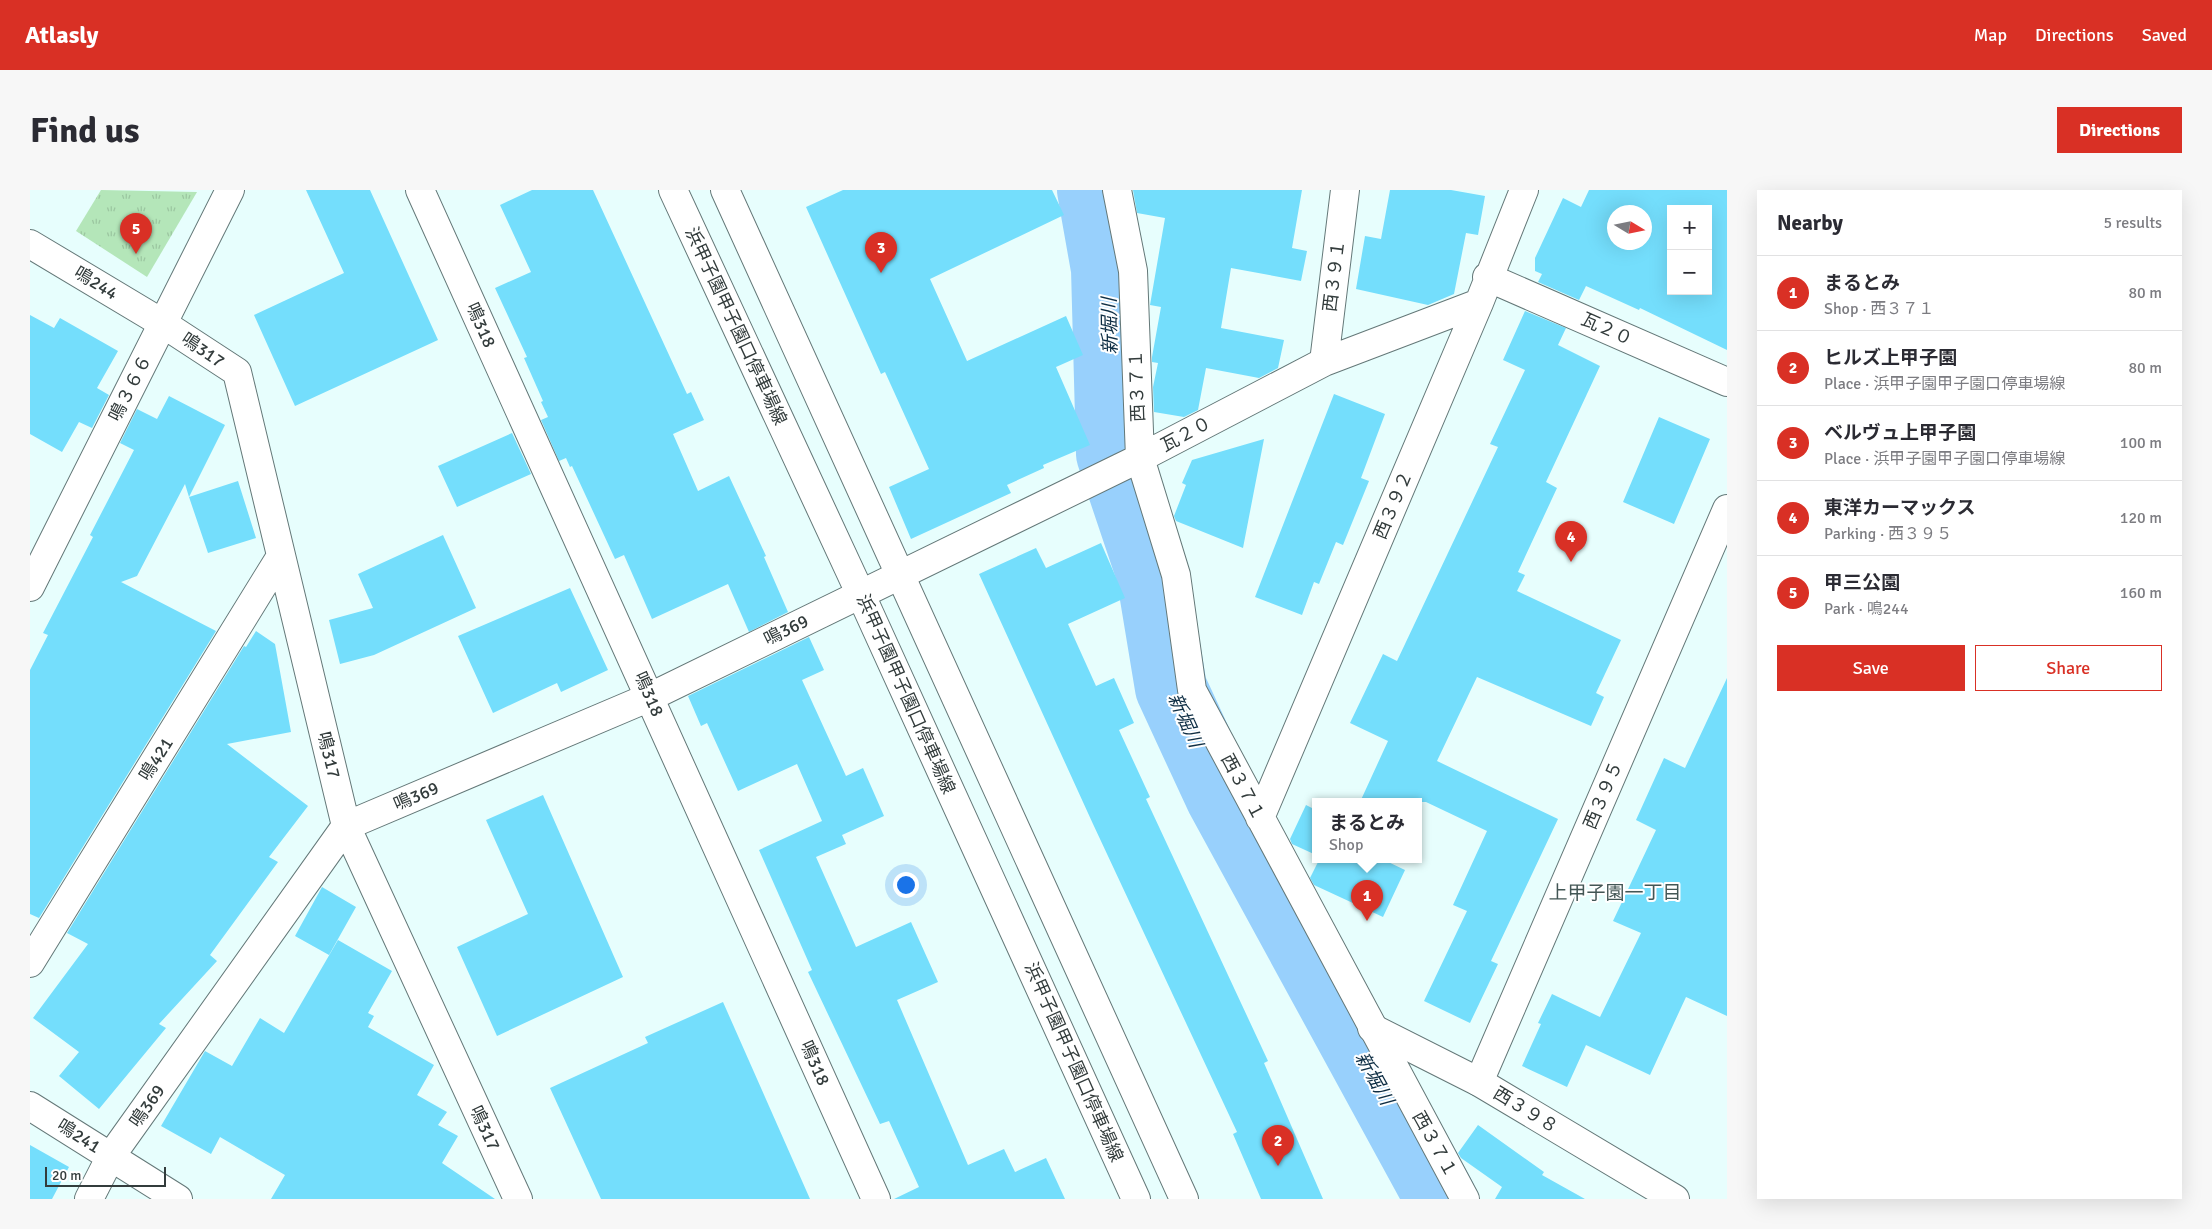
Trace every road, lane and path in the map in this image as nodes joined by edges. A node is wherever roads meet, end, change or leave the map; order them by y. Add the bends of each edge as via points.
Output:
1 (230, 190) edge
2 (420, 190) edge
3 (673, 190) edge
4 (725, 190) edge
5 (1117, 190) edge
6 (1345, 190) edge
7 (1524, 190) edge
8 (30, 244) edge
9 (1487, 276) junction
10 (1479, 302) junction
11 (162, 323) junction
12 (1324, 362) junction
13 (1727, 382) edge
14 (1124, 466) junction
15 (1727, 509) edge
16 (281, 556) junction
17 (899, 577) junction
18 (30, 587) edge
19 (861, 595) junction
20 (650, 697) junction
21 (1260, 818) junction
22 (346, 826) junction
23 (30, 963) edge
24 (1372, 1028) junction
25 (1479, 1082) junction
26 (30, 1106) edge
27 (111, 1156) junction
28 (89, 1199) edge
29 (178, 1199) edge
30 (518, 1199) edge
31 (876, 1199) edge
32 (1136, 1199) edge
33 (1184, 1199) edge
34 (1465, 1199) edge
35 (1675, 1199) edge

1 - 11 street, 鳴３６６
2 - 20 street, 鳴318
3 - 19 street, 浜甲子園甲子園口停車場線
4 - 17 street
5 - 14 street, 西３７１ via 1133,271
6 - 12 street, 西３９１
7 - 9 street, 西３９２
8 - 11 street, 鳴244
9 - 10 street, 西３９２
9 - 13 street, 瓦２０
10 - 12 street, 瓦２０
10 - 21 street, 西３９２
11 - 16 street, 鳴317 via 237,372
11 - 18 street, 鳴３６６
12 - 14 street, 瓦２０
14 - 17 street, 瓦２０
14 - 21 street, 西３７１ via 1176,575 1192,690
15 - 25 street, 西３９５
16 - 22 street, 鳴317
16 - 23 street, 鳴421
17 - 19 street, 鳴369
17 - 33 street
19 - 20 street, 鳴369
19 - 32 street, 浜甲子園甲子園口停車場線
20 - 22 street, 鳴369
20 - 31 street, 鳴318
21 - 24 street, 西３７１
22 - 27 street, 鳴369
22 - 30 street, 鳴317
24 - 25 street, 西３９８
24 - 34 street, 西３７１
25 - 35 street, 西３９８
26 - 27 street, 鳴241
27 - 28 street, 鳴369
27 - 29 street, 鳴241

